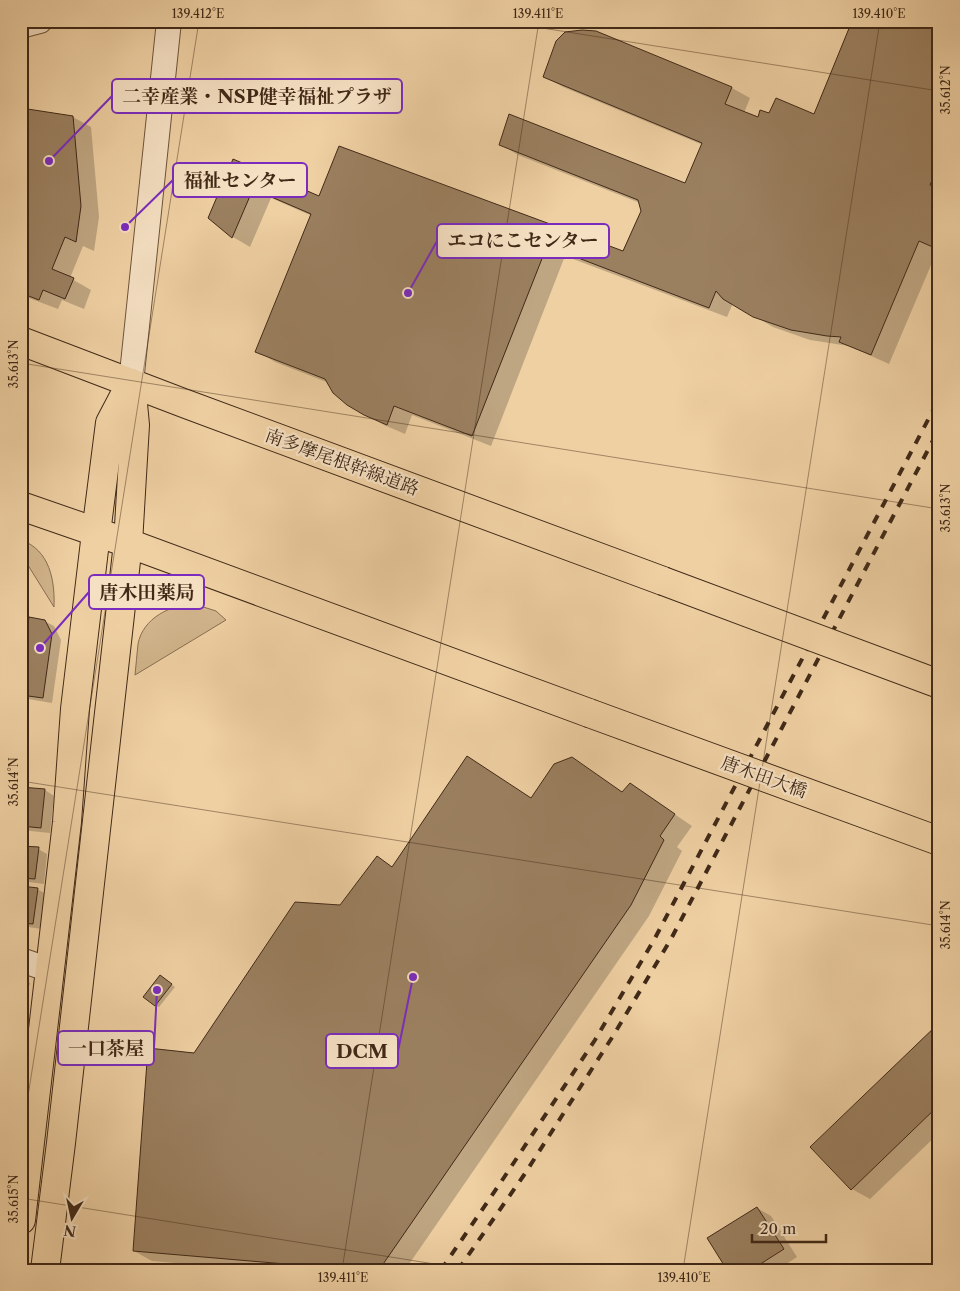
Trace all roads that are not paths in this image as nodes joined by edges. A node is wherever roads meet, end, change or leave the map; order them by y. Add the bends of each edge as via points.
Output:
1 (40, 21) edge
2 (169, 21) edge
3 (21, 26) edge
4 (21, 341) edge
5 (131, 383) junction
6 (21, 506) edge
7 (96, 532) junction
8 (128, 543) junction
9 (939, 684) edge
10 (939, 841) edge
11 (21, 960) edge
12 (50, 970) junction
13 (28, 1100) edge
14 (21, 1220) edge
15 (45, 1270) edge

1 - 3 street
2 - 5 street
4 - 5 main road, 南多摩尾根幹線道路
5 - 7 main road via 110,423
5 - 8 main road via 135,425
5 - 9 main road, 南多摩尾根幹線道路, bridge
6 - 7 main road
7 - 8 main road
7 - 12 main road
8 - 10 main road, 唐木田大橋, bridge
8 - 15 main road
11 - 12 street
12 - 13 main road
13 - 14 main road

